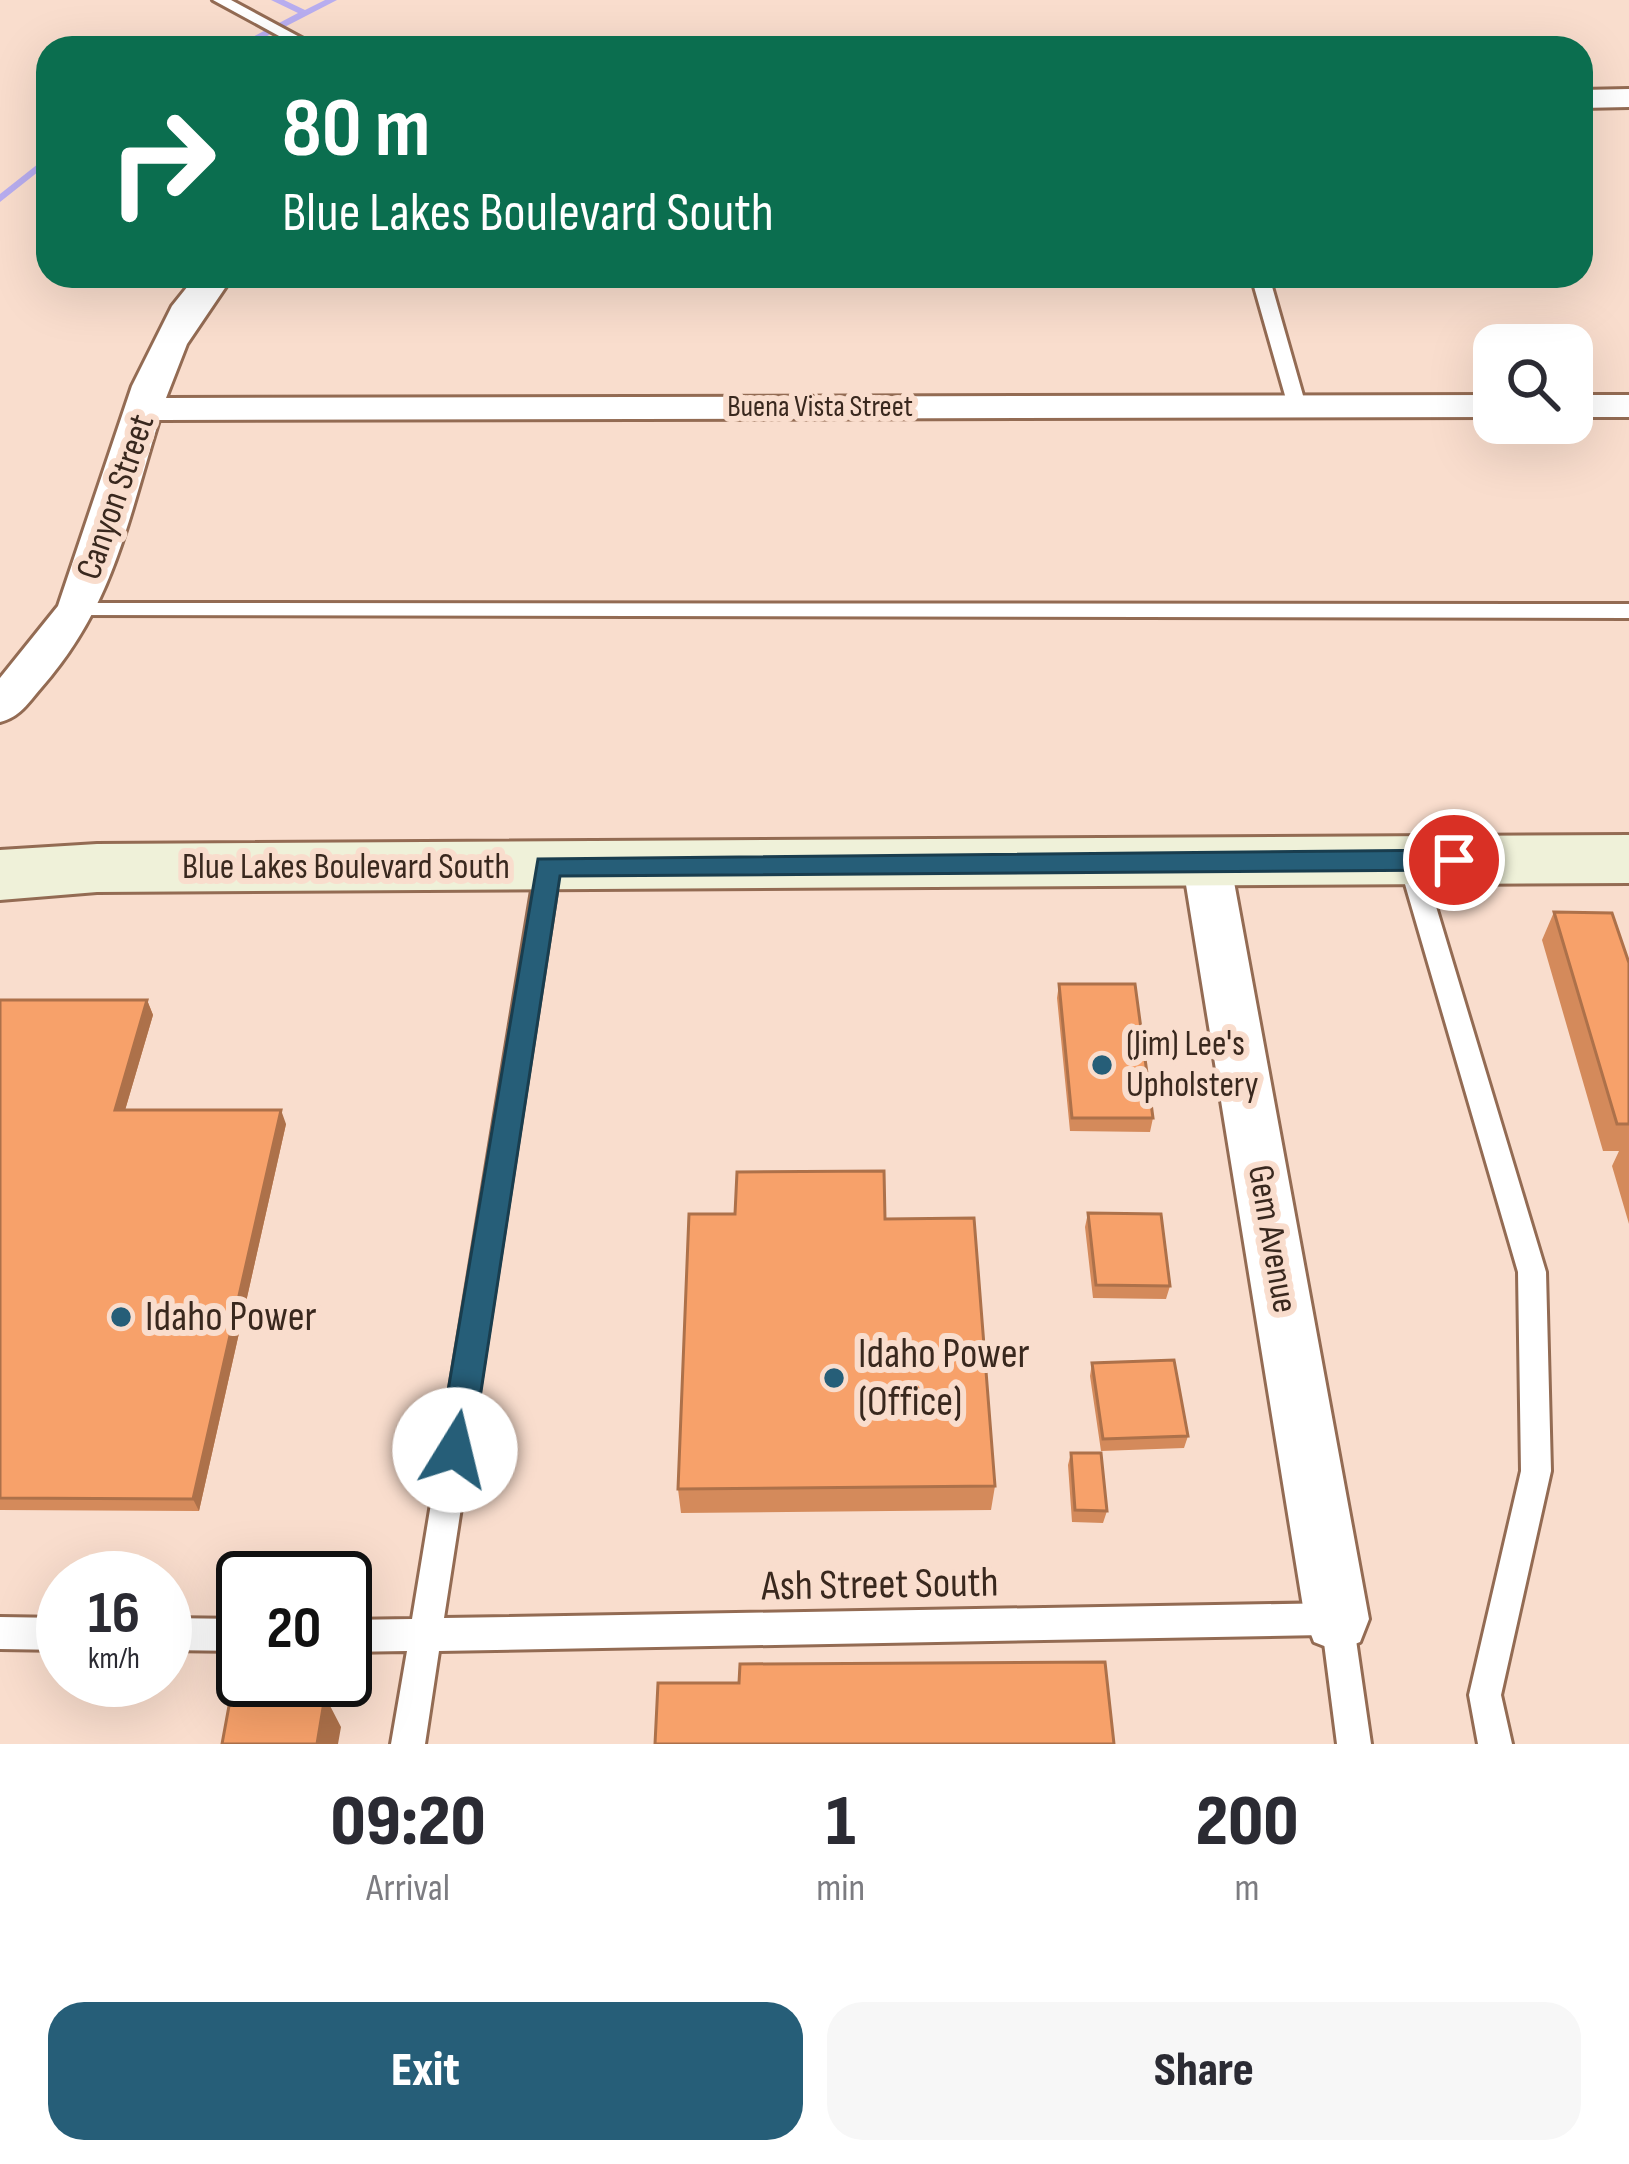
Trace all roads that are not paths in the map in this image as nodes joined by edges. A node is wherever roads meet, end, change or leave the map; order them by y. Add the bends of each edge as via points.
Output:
1 (220, 0) edge
2 (290, 36) edge
3 (1629, 98) edge
4 (1593, 99) edge
5 (207, 288) edge
6 (1263, 288) edge
7 (1297, 406) junction
8 (1473, 406) edge
9 (1593, 406) edge
10 (1629, 406) edge
11 (146, 409) junction
12 (78, 610) junction
13 (1629, 611) edge
14 (0, 707) edge
15 (1206, 860) junction
16 (1410, 860) junction
17 (1629, 860) edge
18 (548, 866) junction
19 (0, 875) edge
20 (1337, 1619) junction
21 (0, 1633) edge
22 (36, 1634) edge
23 (372, 1636) edge
24 (425, 1636) junction
25 (408, 1744) edge
26 (1354, 1744) edge
27 (1495, 1744) edge

1 - 2 lane
3 - 4 street
5 - 11 street, Canyon Street via 166,349
6 - 7 lane
7 - 8 street, Buena Vista Street
7 - 11 street, Buena Vista Street
9 - 10 street
11 - 12 street, Canyon Street
12 - 13 lane
12 - 14 street, Canyon Street
15 - 16 main road, Blue Lakes Boulevard South
15 - 18 main road, Blue Lakes Boulevard South
15 - 20 street, Gem Avenue
16 - 17 main road, Blue Lakes Boulevard South
16 - 27 lane via 1532,1272 1535,1471 1486,1695
18 - 19 main road, Blue Lakes Boulevard South
18 - 24 lane
20 - 24 lane, Ash Street South
20 - 26 lane
21 - 22 lane
23 - 24 lane, Ash Street South
24 - 25 lane

